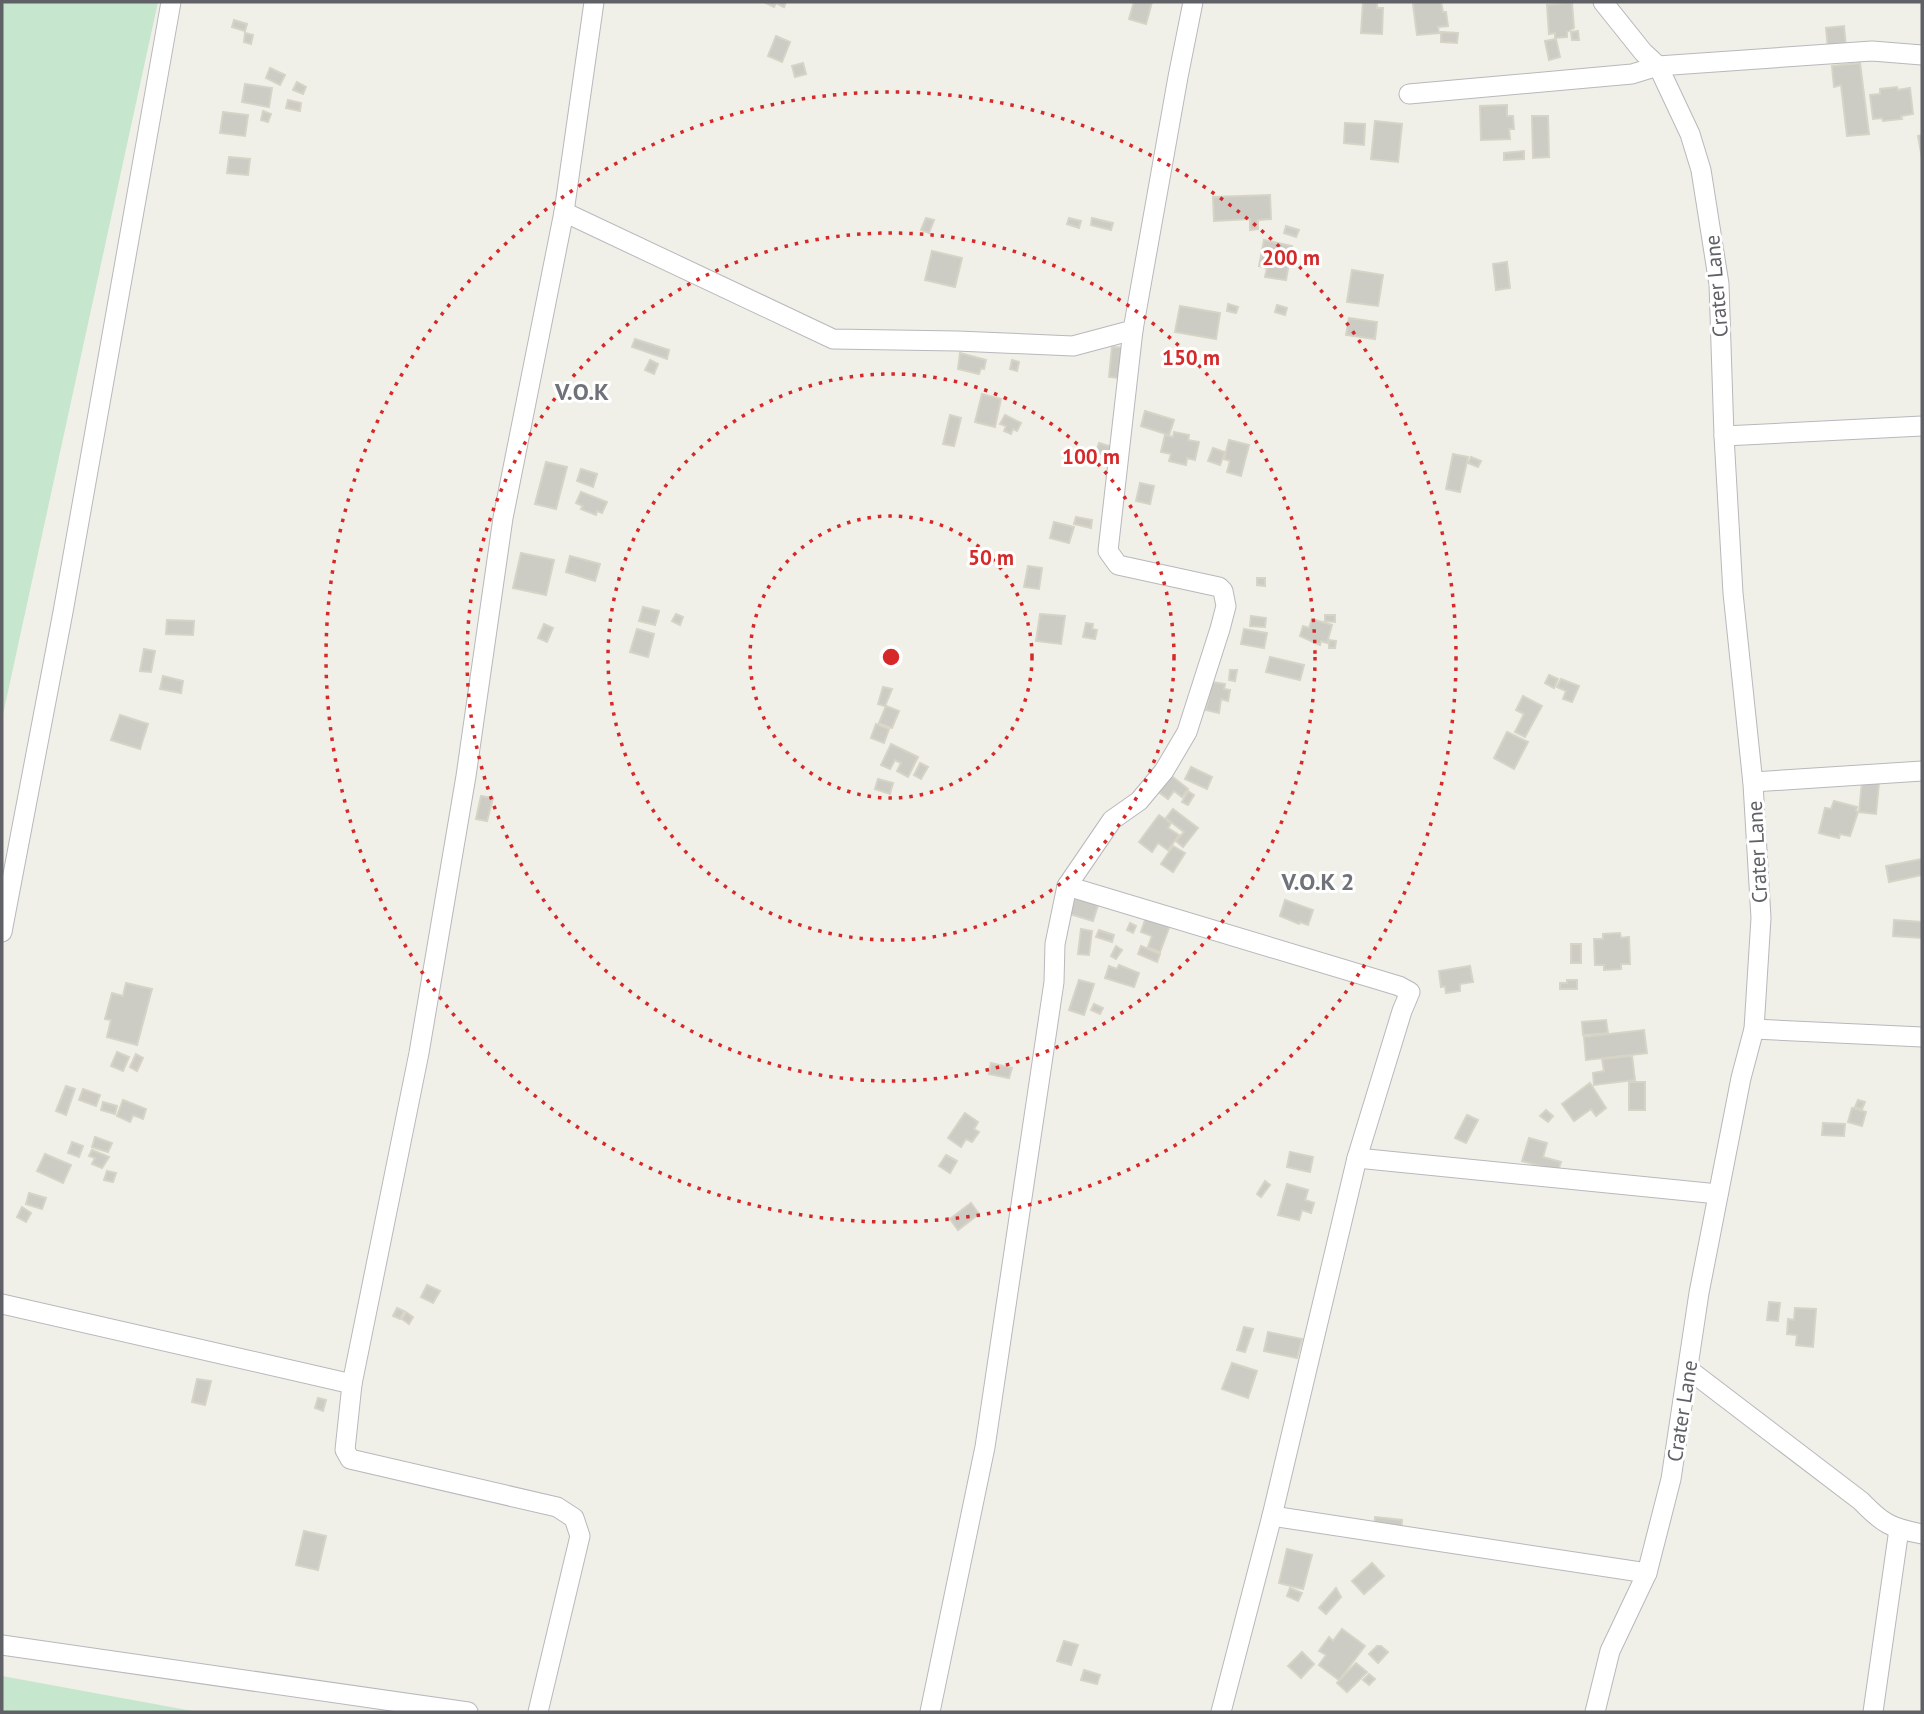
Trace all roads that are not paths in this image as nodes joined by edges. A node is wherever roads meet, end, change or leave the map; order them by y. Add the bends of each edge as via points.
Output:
1 (171, 2) edge
2 (594, 2) edge
3 (1193, 2) edge
4 (1603, 2) edge
5 (1922, 55) edge
6 (1658, 66) junction
7 (1409, 94) dead end
8 (564, 212) junction
9 (1133, 330) junction
10 (1922, 426) edge
11 (1724, 436) junction
12 (1922, 771) edge
13 (1753, 782) junction
14 (1067, 886) junction
15 (2, 932) edge
16 (1754, 1029) junction
17 (1922, 1037) edge
18 (1357, 1158) junction
19 (1718, 1194) junction
20 (2, 1304) edge
21 (1688, 1369) junction
22 (352, 1384) junction
23 (1272, 1516) junction
24 (1899, 1529) junction
25 (1922, 1534) edge
26 (1647, 1573) junction
27 (2, 1645) edge
28 (468, 1712) edge
29 (538, 1712) edge
30 (930, 1712) edge
31 (1221, 1712) edge
32 (1595, 1712) edge
33 (1873, 1712) edge

1 - 15 street
2 - 8 street
3 - 9 street
4 - 6 street, Crater Lane
5 - 6 street via 1872,51
6 - 7 street via 1632,74
6 - 11 street, Crater Lane via 1690,134 1701,170 1719,284
8 - 9 street via 833,339 1073,346
8 - 22 street via 503,518 466,776 419,1052
9 - 14 street via 1108,551 1118,565 1219,587 1226,606 1186,732 1164,771 1139,801 1112,820
10 - 11 street
11 - 13 street, Crater Lane via 1733,593
12 - 13 street
13 - 16 street, Crater Lane via 1761,918
14 - 18 street via 1410,992
14 - 30 street via 985,1447
16 - 17 street
16 - 19 street, Crater Lane
18 - 19 street
18 - 23 street
19 - 21 street, Crater Lane
20 - 22 street
21 - 24 street via 1881,1521
21 - 26 street, Crater Lane via 1671,1479
22 - 29 street via 345,1450 350,1459 557,1507 574,1518 580,1536
23 - 26 street
23 - 31 street
24 - 25 street
24 - 33 street
26 - 32 street, Crater Lane via 1610,1651
27 - 28 street

